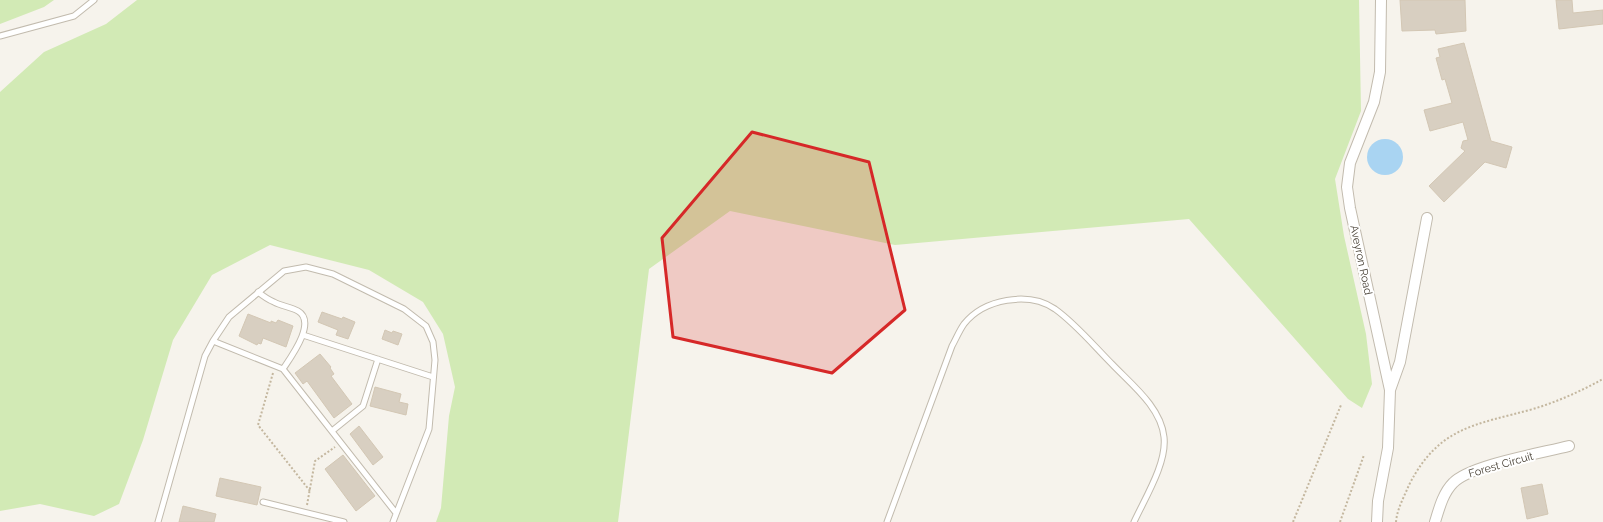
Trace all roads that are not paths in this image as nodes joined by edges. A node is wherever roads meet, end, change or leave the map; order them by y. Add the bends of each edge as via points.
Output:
1 (94, 0) edge
2 (1381, 0) edge
3 (0, 36) edge
4 (1428, 218) dead end
5 (258, 292) junction
6 (303, 334) junction
7 (213, 341) junction
8 (378, 359) junction
9 (283, 369) junction
10 (433, 377) junction
11 (1390, 390) junction
12 (332, 431) junction
13 (1569, 446) dead end
14 (263, 502) dead end
15 (396, 513) junction
16 (158, 522) edge
17 (344, 522) edge
18 (393, 522) edge
19 (887, 522) edge
20 (1134, 522) edge
21 (1377, 522) edge
22 (1435, 522) edge

1 - 3 lane via 74,16
2 - 11 street, Aveyron Road via 1380,72 1374,102 1350,163 1347,187
4 - 11 street via 1400,362
5 - 6 lane via 274,302 298,311 304,321
5 - 7 lane via 229,317
5 - 10 lane via 284,271 306,267 333,274 404,310 426,326 433,342
6 - 8 lane
6 - 9 lane
7 - 9 lane
7 - 16 lane via 205,356
8 - 10 lane
8 - 12 lane via 363,406
9 - 12 lane
10 - 15 lane via 429,429
11 - 21 street, Aveyron Road via 1388,448 1378,501
12 - 15 lane
13 - 22 street, Forest Circuit via 1478,469 1464,475 1453,483 1447,492
14 - 17 lane
15 - 18 lane
19 - 20 lane via 952,346 964,324 992,304 1011,299 1042,302 1064,316 1134,387 1160,421 1164,437 1163,458

